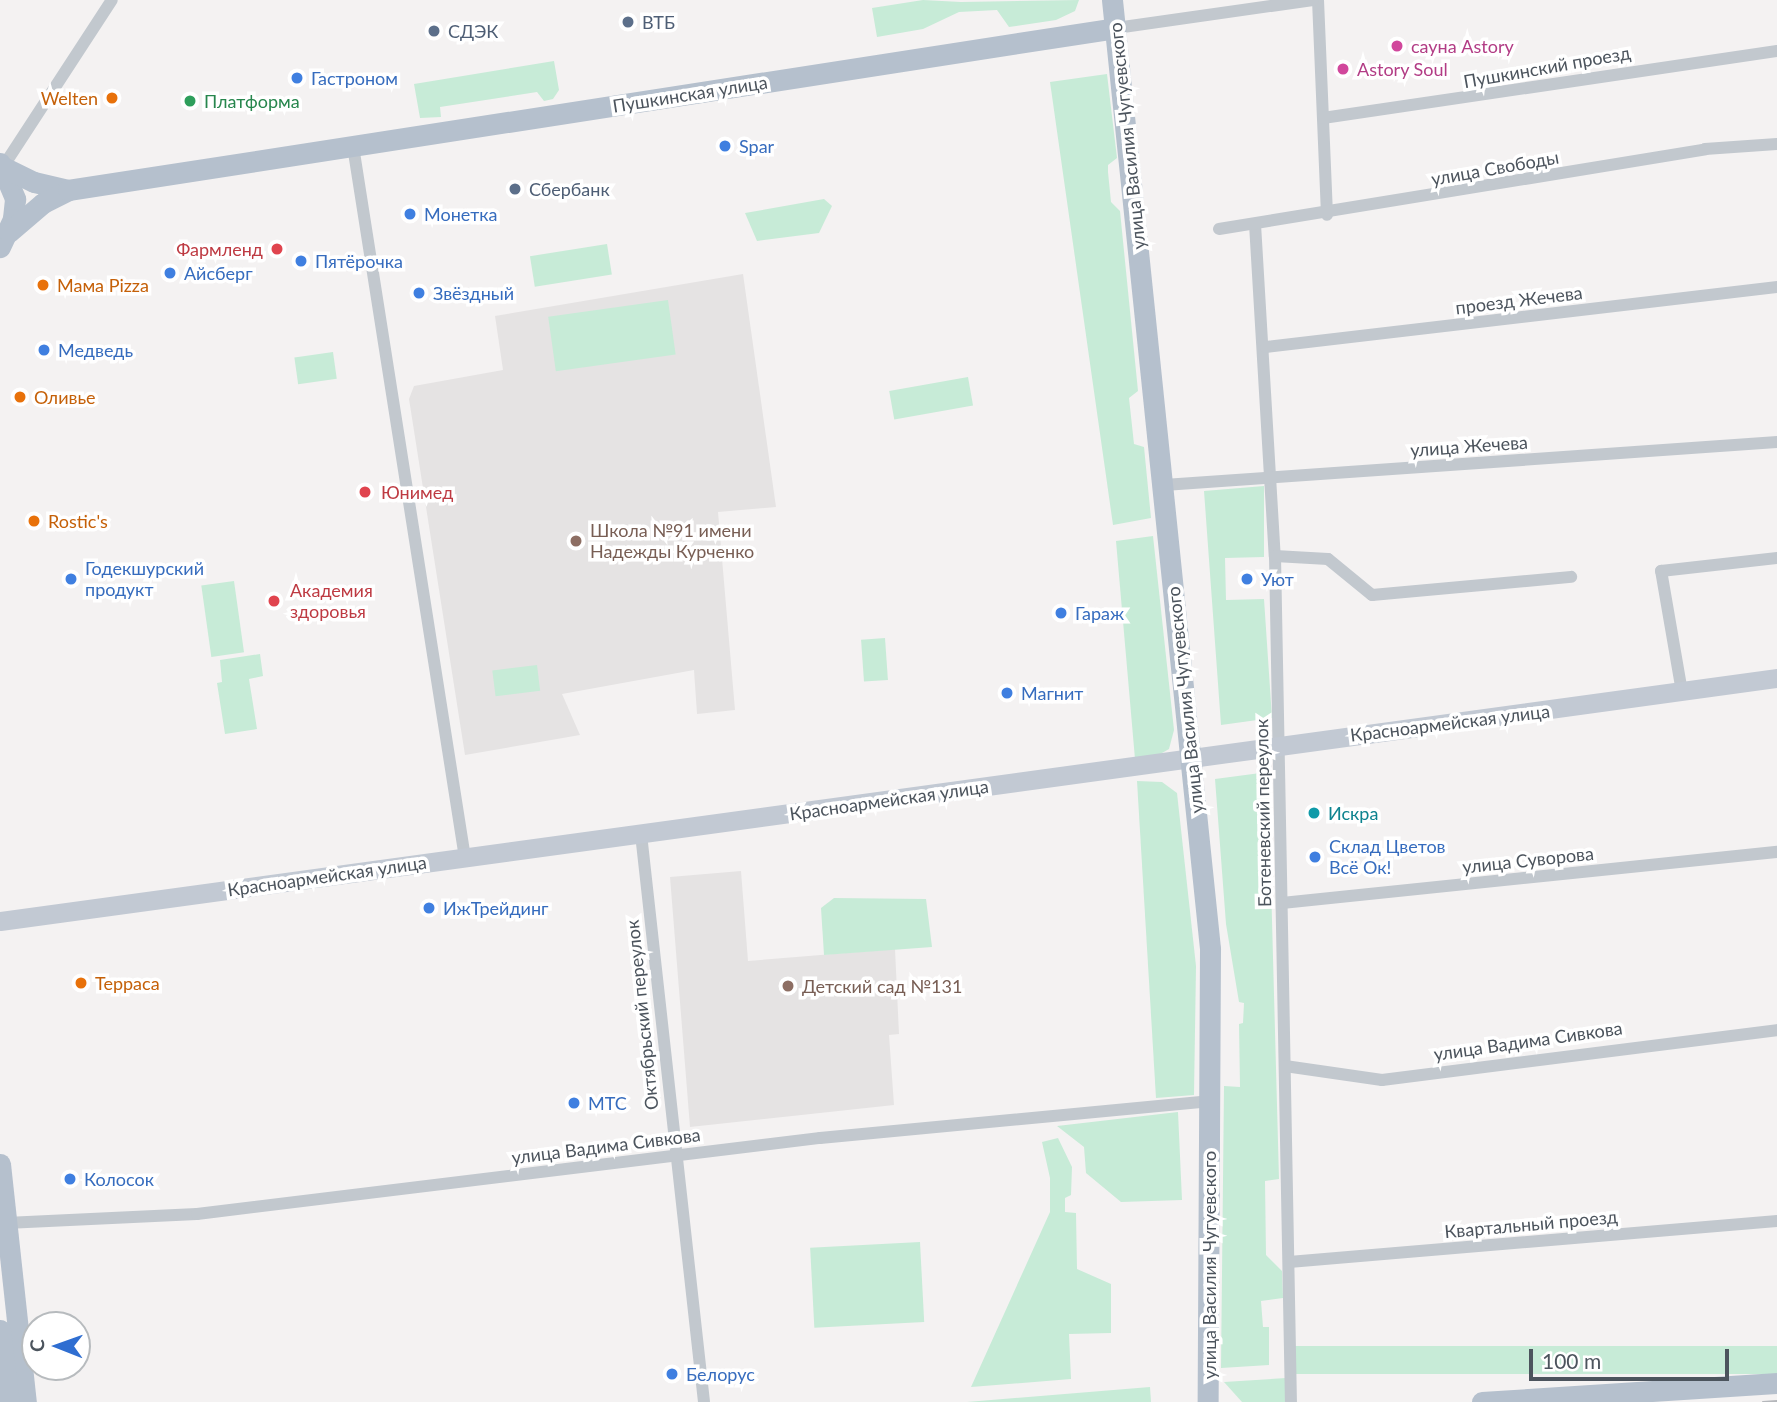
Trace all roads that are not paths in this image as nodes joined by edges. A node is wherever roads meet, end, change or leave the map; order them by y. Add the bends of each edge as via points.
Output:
1 (112, 0) edge
2 (1112, 0) edge
3 (1315, 0) edge
4 (1116, 27) junction
5 (1777, 51) edge
6 (1323, 118) junction
7 (1777, 144) edge
8 (353, 146) junction
9 (2, 165) edge
10 (68, 190) junction
11 (1327, 215) junction
12 (1255, 225) junction
13 (1219, 229) dead end
14 (4, 239) edge
15 (1777, 287) edge
16 (1266, 347) junction
17 (1777, 442) edge
18 (1272, 478) junction
19 (1164, 485) junction
20 (1275, 556) junction
21 (1777, 558) edge
22 (1571, 576) dead end
23 (1777, 678) edge
24 (1682, 692) junction
25 (1280, 745) junction
26 (1193, 758) junction
27 (641, 834) junction
28 (1777, 852) edge
29 (465, 858) junction
30 (1282, 903) junction
31 (0, 921) edge
32 (1777, 1030) edge
33 (1285, 1066) junction
34 (1211, 1101) junction
35 (674, 1155) junction
36 (0, 1164) edge
37 (1777, 1221) edge
38 (6, 1223) junction
39 (1289, 1262) junction
40 (0, 1330) edge
41 (1777, 1383) edge
42 (9, 1402) edge
43 (26, 1402) edge
44 (704, 1402) edge
45 (1208, 1402) edge
46 (1290, 1402) edge
47 (1482, 1402) edge

1 - 9 street
2 - 4 main road, улица Василия Чугуевского
3 - 4 street, Пушкинская улица
3 - 6 street
4 - 8 main road, Пушкинская улица
4 - 19 main road, улица Василия Чугуевского
5 - 6 street, Пушкинский проезд
6 - 11 street
7 - 11 street, улица Свободы via 1705,149
8 - 10 main road, Пушкинская улица
8 - 29 street
9 - 10 main road, Пушкинская улица via 34,182
9 - 14 main road via 15,199
10 - 14 main road, Пушкинская улица via 43,203
11 - 12 street, улица Свободы
12 - 13 street, улица Свободы
12 - 16 street, Ботеневский переулок
15 - 16 street, проезд Жечева
16 - 18 street, Ботеневский переулок
17 - 18 street, улица Жечева
18 - 19 street, улица Жечева
18 - 20 street, Ботеневский переулок
19 - 26 main road, улица Василия Чугуевского
20 - 22 street via 1328,559 1372,595
20 - 25 street, Ботеневский переулок
21 - 24 street via 1661,571
23 - 24 street, Красноармейская улица
24 - 25 street, Красноармейская улица
25 - 26 street, Красноармейская улица
25 - 30 street, Ботеневский переулок
26 - 27 street, Красноармейская улица
26 - 34 main road, улица Василия Чугуевского via 1210,949
27 - 29 street, Красноармейская улица
27 - 35 street, Октябрьский переулок
28 - 30 street, улица Суворова
29 - 31 street, Красноармейская улица
30 - 33 street, Ботеневский переулок
32 - 33 street, улица Вадима Сивкова via 1382,1080
33 - 39 street, Ботеневский переулок
34 - 35 street, улица Вадима Сивкова via 1121,1106
34 - 45 main road, улица Василия Чугуевского
35 - 38 street, улица Вадима Сивкова via 197,1214
35 - 44 street, Октябрьский переулок
36 - 38 main road
37 - 39 street, Квартальный проезд
38 - 43 main road
39 - 46 street, Ботеневский переулок
40 - 42 main road
41 - 47 main road

